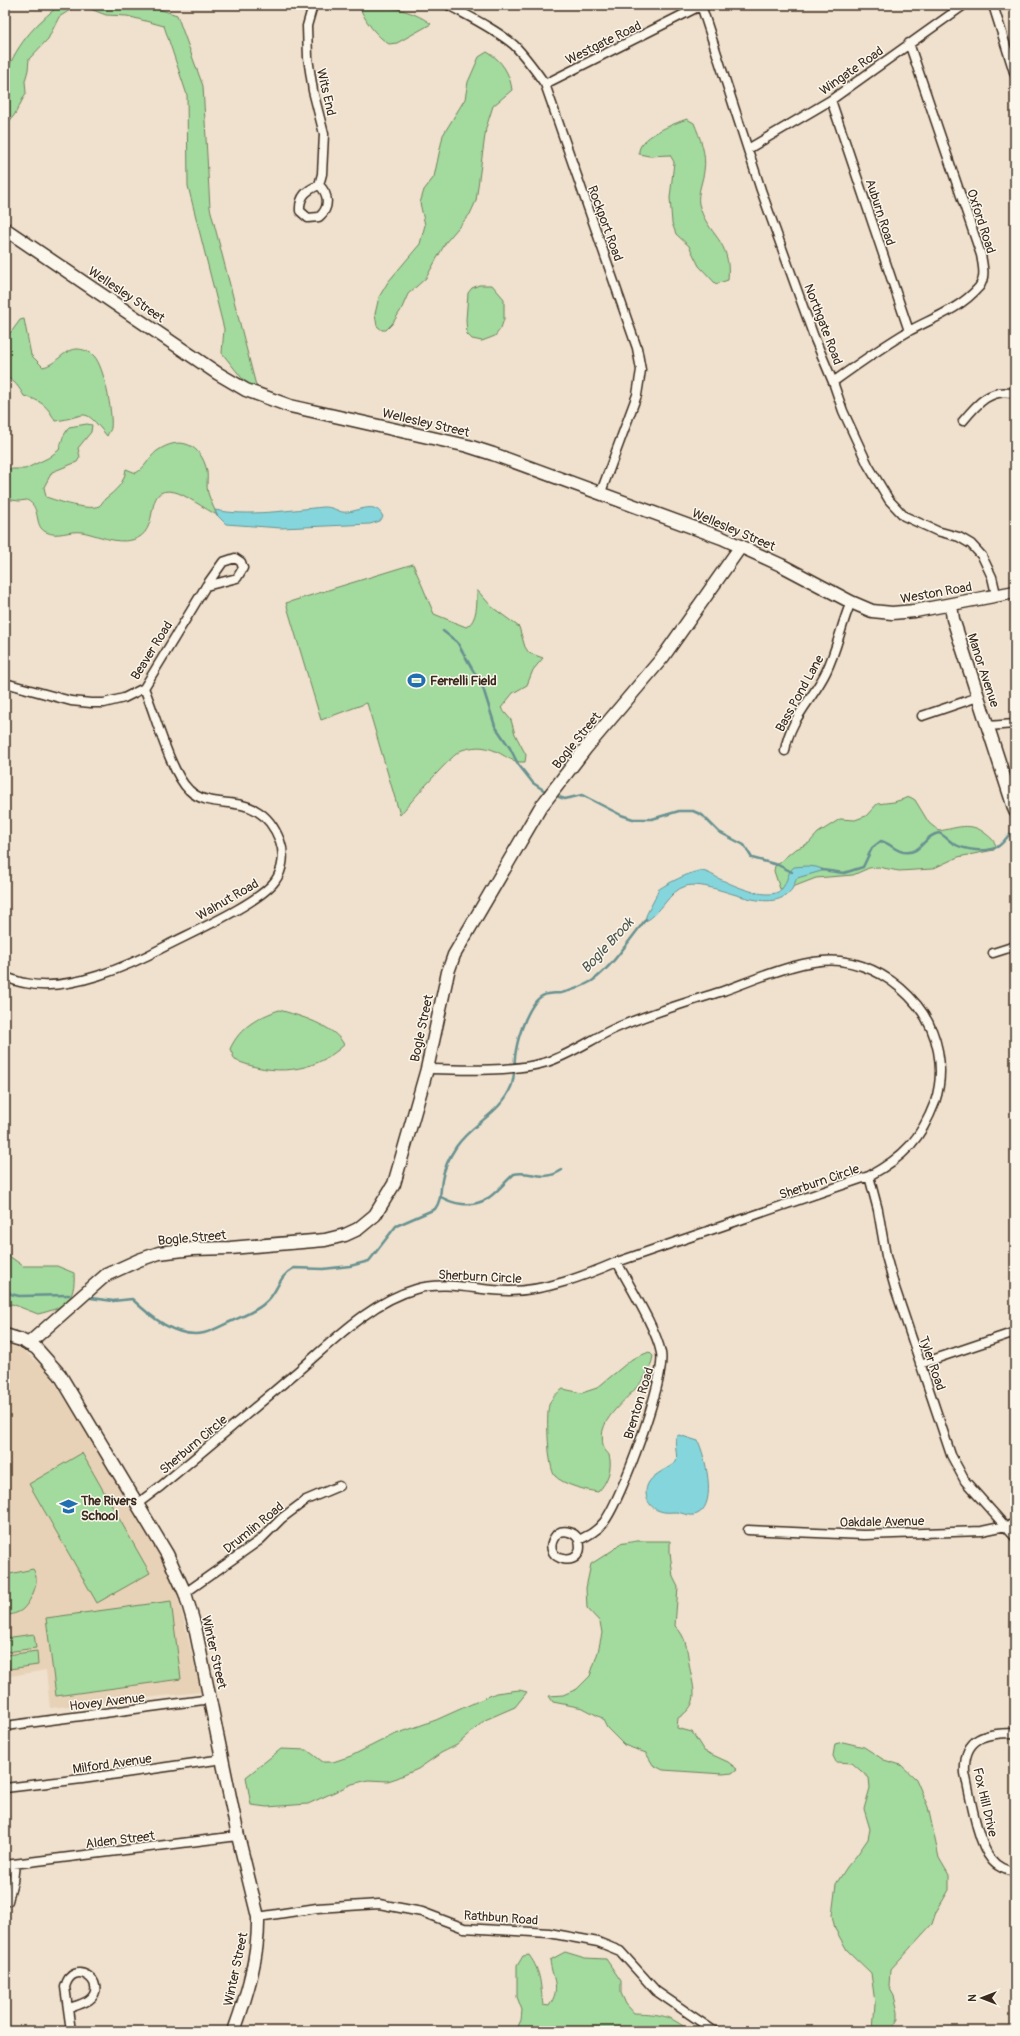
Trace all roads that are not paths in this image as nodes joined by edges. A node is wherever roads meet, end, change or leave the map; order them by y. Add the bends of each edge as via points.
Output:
1 (312, 5) edge
2 (448, 5) edge
3 (702, 5) edge
4 (964, 5) edge
5 (993, 5) edge
6 (909, 43) junction
7 (1015, 74) edge
8 (545, 84) junction
9 (831, 100) junction
10 (748, 149) junction
11 (319, 185) dead end
12 (5, 229) edge
13 (909, 331) junction
14 (833, 382) junction
15 (1015, 394) edge
16 (963, 421) dead end
17 (601, 492) junction
18 (742, 546) junction
19 (206, 586) dead end
20 (1015, 592) edge
21 (996, 594) junction
22 (856, 605) junction
23 (951, 605) junction
24 (5, 684) edge
25 (144, 688) junction
26 (978, 697) junction
27 (922, 716) dead end
28 (1015, 724) edge
29 (988, 726) junction
30 (785, 751) dead end
31 (1015, 811) edge
32 (1015, 946) edge
33 (994, 953) dead end
34 (5, 976) edge
35 (427, 1069) junction
36 (869, 1176) junction
37 (617, 1262) junction
38 (1015, 1332) edge
39 (5, 1335) edge
40 (28, 1344) junction
41 (920, 1364) junction
42 (339, 1486) dead end
43 (137, 1504) junction
44 (1015, 1524) edge
45 (1006, 1527) junction
46 (748, 1530) dead end
47 (1015, 1537) edge
48 (579, 1540) dead end
49 (185, 1593) junction
50 (211, 1699) junction
51 (5, 1726) edge
52 (1015, 1733) edge
53 (223, 1758) junction
54 (5, 1788) edge
55 (238, 1836) junction
56 (15, 1864) junction
57 (5, 1865) edge
58 (1015, 1872) edge
59 (8, 1901) dead end
60 (258, 1917) junction
61 (69, 2008) junction
62 (71, 2031) edge
63 (234, 2031) edge
64 (714, 2031) edge

1 - 11 street, Wits End via 307,26 308,58 324,134
2 - 8 street, Rockport Road via 513,45
3 - 8 street, Westgate Road
3 - 10 street, Northgate Road
4 - 6 street, Wingate Road
5 - 7 street
6 - 9 street, Wingate Road
6 - 13 street, Oxford Road via 984,270 979,287 957,306
8 - 17 street, Rockport Road via 640,359 637,395
9 - 10 street, Wingate Road
9 - 13 street, Auburn Road
10 - 14 street, Northgate Road via 814,337
12 - 17 street, Wellesley Street via 217,373 260,396 290,406 468,446
13 - 14 street, Oxford Road
14 - 21 street, Northgate Road via 868,466 889,500 904,516 971,544 982,556 992,576
15 - 16 street via 1000,392 988,396
17 - 18 street, Wellesley Street
18 - 22 street, Wellesley Street
18 - 35 street, Bogle Street via 663,657 586,748 540,808 454,955
19 - 25 street, Beaver Road
20 - 21 street, Weston Road
21 - 23 street, Weston Road
22 - 23 street, Weston Road via 881,612 897,613
22 - 30 street, Bass Pond Lane via 818,688 790,730
23 - 26 street, Manor Avenue
24 - 25 street, Beaver Road via 71,701 91,703 124,698
25 - 34 street, Walnut Road via 176,773 189,790 207,800 243,805 257,810 274,825 283,848 282,865 276,880 265,892 216,920 163,948 103,974 56,985 26,984
26 - 27 street
26 - 29 street, Manor Avenue
28 - 29 street
29 - 31 street, Manor Avenue
32 - 33 street
35 - 36 street, Sherburn Circle via 524,1066 557,1058 618,1027 789,968 839,961 860,966 886,975 906,992 925,1015 936,1041 940,1062 936,1097 924,1127 908,1150
35 - 40 street, Bogle Street via 394,1184 375,1216 358,1229 325,1240 159,1253 106,1275
36 - 37 street, Sherburn Circle
36 - 41 street, Tyler Road via 886,1256
37 - 43 street, Sherburn Circle via 590,1273 527,1291 430,1286 405,1292 389,1300 353,1325
37 - 48 street, Brenton Road via 656,1337 662,1368 642,1435 616,1502 598,1529
38 - 41 street
39 - 40 street, Winter Street
40 - 43 street, Winter Street via 50,1363 67,1385
41 - 45 street, Tyler Road via 951,1454 966,1481
42 - 49 street, Drumlin Road via 306,1500 282,1518 260,1540
43 - 49 street, Winter Street via 167,1554
44 - 45 street, Oakdale Avenue
45 - 46 street, Oakdale Avenue via 864,1535
45 - 47 street, Tyler Road
49 - 50 street, Winter Street
50 - 51 street, Hovey Avenue
50 - 53 street, Winter Street
52 - 58 street, Fox Hill Drive via 987,1734 979,1737 964,1762 968,1787 986,1852 991,1860
53 - 54 street, Milford Avenue
53 - 55 street, Winter Street
55 - 56 street, Alden Street
55 - 60 street, Winter Street
56 - 57 street, Alden Street
56 - 59 street
60 - 63 street, Winter Street via 255,1956
60 - 64 street, Rathbun Road via 316,1908 378,1904 422,1912 464,1928 549,1933 598,1942 620,1952 656,1991
61 - 61 street via 67,1982 73,1975 87,1974 95,1986 93,1996
61 - 62 street

